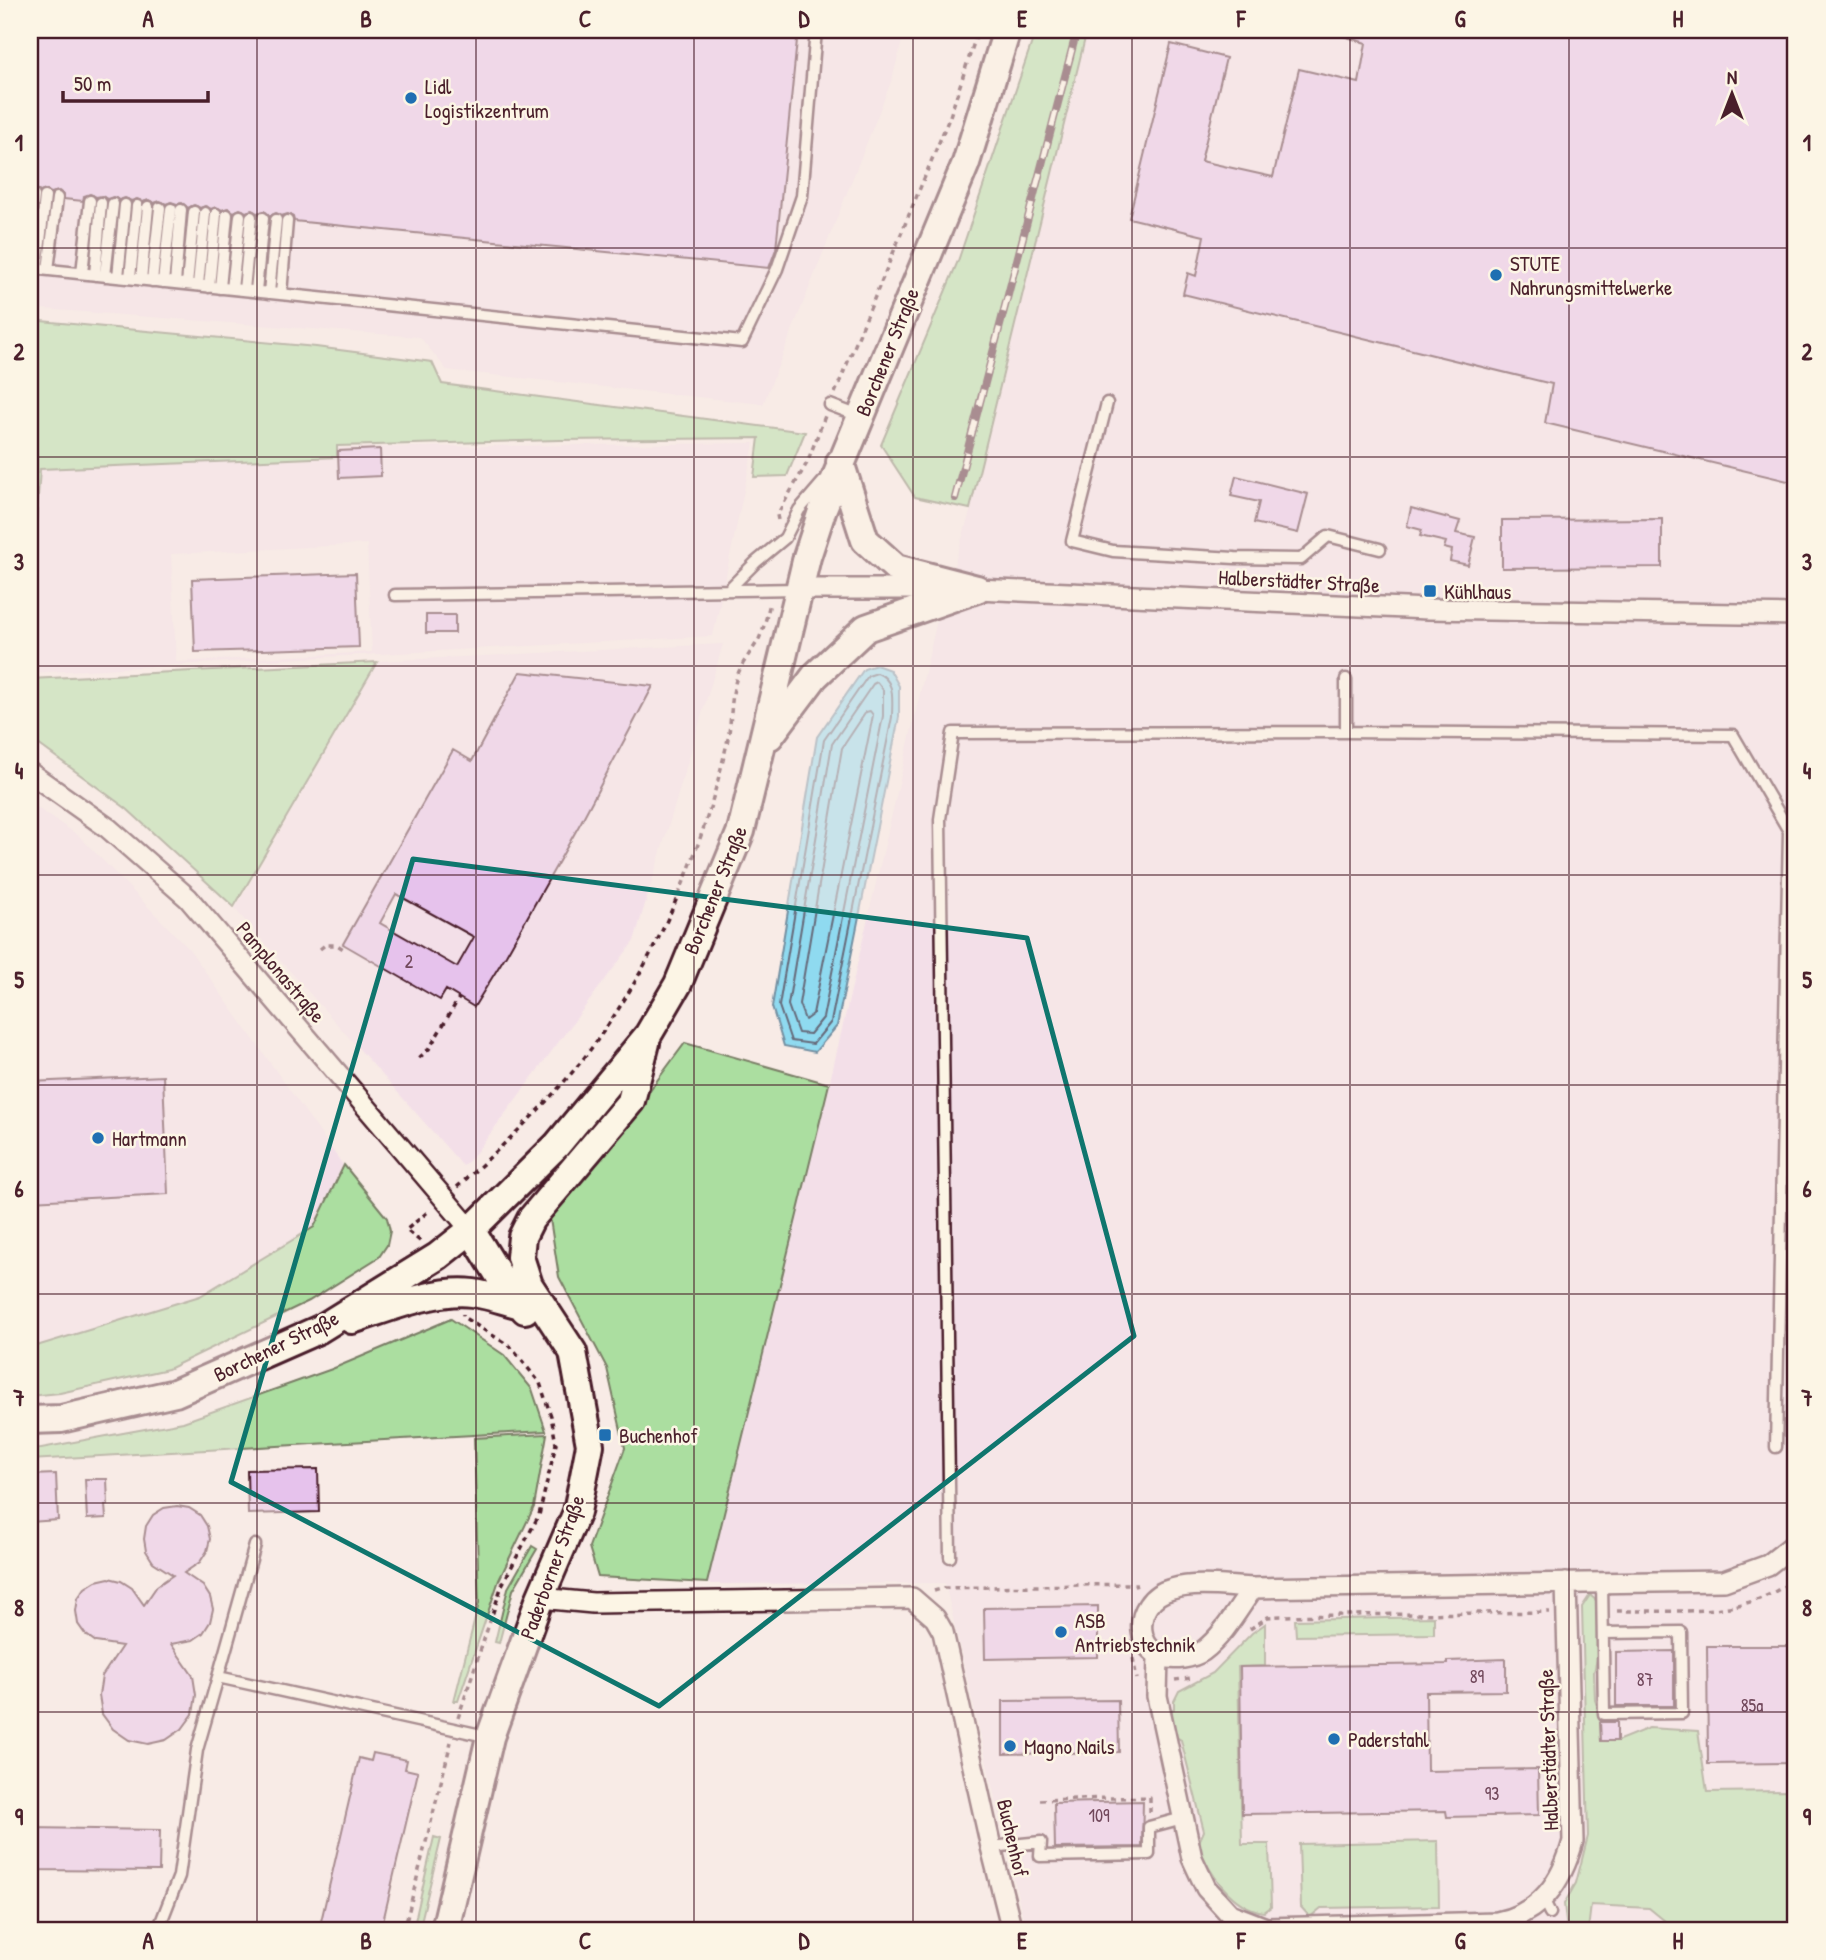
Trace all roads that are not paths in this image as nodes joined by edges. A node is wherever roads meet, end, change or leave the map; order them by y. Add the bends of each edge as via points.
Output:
1 (816, 30) edge
2 (1007, 30) edge
3 (34, 196) dead end
4 (45, 197) dead end
5 (57, 198) dead end
6 (89, 201) dead end
7 (101, 203) dead end
8 (113, 204) dead end
9 (125, 205) dead end
10 (136, 206) dead end
11 (148, 207) dead end
12 (160, 208) dead end
13 (194, 212) dead end
14 (262, 218) dead end
15 (275, 220) dead end
16 (287, 221) dead end
17 (30, 230) edge
18 (38, 269) edge
19 (82, 274) junction
20 (100, 275) junction
21 (117, 277) junction
22 (130, 278) junction
23 (152, 281) junction
24 (175, 283) junction
25 (198, 285) junction
26 (220, 288) junction
27 (232, 289) junction
28 (244, 290) junction
29 (256, 291) junction
30 (269, 293) junction
31 (281, 294) junction
32 (1107, 403) dead end
33 (830, 405) road end
34 (860, 416) junction
35 (840, 462) junction
36 (1380, 549) dead end
37 (729, 589) junction
38 (976, 589) junction
39 (787, 590) junction
40 (395, 595) dead end
41 (1796, 615) edge
42 (1346, 678) dead end
43 (1346, 732) junction
44 (762, 746) junction
45 (30, 773) edge
46 (648, 1035) junction
47 (471, 1230) junction
48 (521, 1305) junction
49 (320, 1329) junction
50 (578, 1379) junction
51 (30, 1420) edge
52 (1776, 1447) dead end
53 (1796, 1543) edge
54 (255, 1545) dead end
55 (950, 1557) dead end
56 (1602, 1582) junction
57 (1566, 1583) junction
58 (1253, 1588) junction
59 (540, 1598) junction
60 (1603, 1633) junction
61 (1158, 1667) junction
62 (218, 1677) junction
63 (490, 1737) junction
64 (1183, 1818) junction
65 (991, 1847) junction
66 (158, 1930) edge
67 (444, 1930) edge
68 (1012, 1930) edge

1 - 31 lane via 802,196 777,269 742,342
2 - 34 main road, Borchener Straße via 966,163
3 - 17 lane
4 - 18 lane
5 - 18 lane
6 - 19 lane
7 - 20 lane
8 - 20 lane
9 - 21 lane
10 - 22 lane
11 - 23 lane
12 - 23 lane
13 - 25 lane
14 - 29 lane
15 - 30 lane
16 - 31 lane
18 - 19 lane
19 - 20 lane
20 - 21 lane
21 - 22 lane
22 - 23 lane
23 - 24 lane
23 - 24 lane via 176,210
24 - 25 lane
25 - 26 lane
25 - 26 lane via 216,214
26 - 27 lane
27 - 28 lane
27 - 28 lane via 245,217
28 - 29 lane
29 - 30 lane
30 - 31 lane
32 - 36 lane via 1072,541 1113,551 1235,558 1301,559 1328,536
33 - 34 lane
34 - 35 main road, Borchener Straße
35 - 37 lane via 799,510 785,538
35 - 38 main road via 864,540 896,568
35 - 39 main road, Borchener Straße
37 - 39 lane
37 - 40 lane
38 - 39 street, Halberstädter Straße
38 - 41 street, Halberstädter Straße via 1416,609
38 - 44 main road via 866,628 815,676
39 - 44 main road, Borchener Straße
42 - 43 lane
43 - 52 lane via 1733,735 1789,831
43 - 55 lane via 953,733 940,818
44 - 46 main road, Borchener Straße via 741,831 678,984
45 - 47 street, Pamplonastraße via 108,828 188,898
46 - 47 main road, Borchener Straße via 556,1145
46 - 50 main road via 631,1101 531,1219 522,1237 520,1257 529,1285 573,1352
47 - 48 main road, Paderborner Straße
47 - 49 main road, Borchener Straße via 438,1256
48 - 49 main road via 461,1293 421,1299
48 - 50 main road, Paderborner Straße
49 - 51 main road, Borchener Straße via 175,1393 61,1419
50 - 59 main road, Paderborner Straße via 590,1445 577,1512
53 - 56 street, Halberstädter Straße via 1768,1565 1724,1581
54 - 62 lane
56 - 57 street, Halberstädter Straße
56 - 60 lane
57 - 58 street, Halberstädter Straße
57 - 64 street, Halberstädter Straße via 1573,1841 1547,1906 1497,1922 1266,1928 1230,1914 1211,1895 1192,1858
58 - 61 street via 1202,1652
58 - 61 street, Halberstädter Straße via 1191,1586 1160,1594 1145,1609 1142,1626
59 - 63 main road, Paderborner Straße
59 - 65 street, Buchenhof via 593,1603 912,1598 935,1618 943,1632
60 - 60 lane via 1604,1714 1682,1713 1681,1632
61 - 64 street, Halberstädter Straße via 1157,1696
62 - 63 lane
62 - 66 lane via 197,1750 178,1876
63 - 67 main road, Paderborner Straße
64 - 65 lane via 1149,1827 1149,1854 1040,1856 1041,1842
65 - 68 street, Buchenhof

